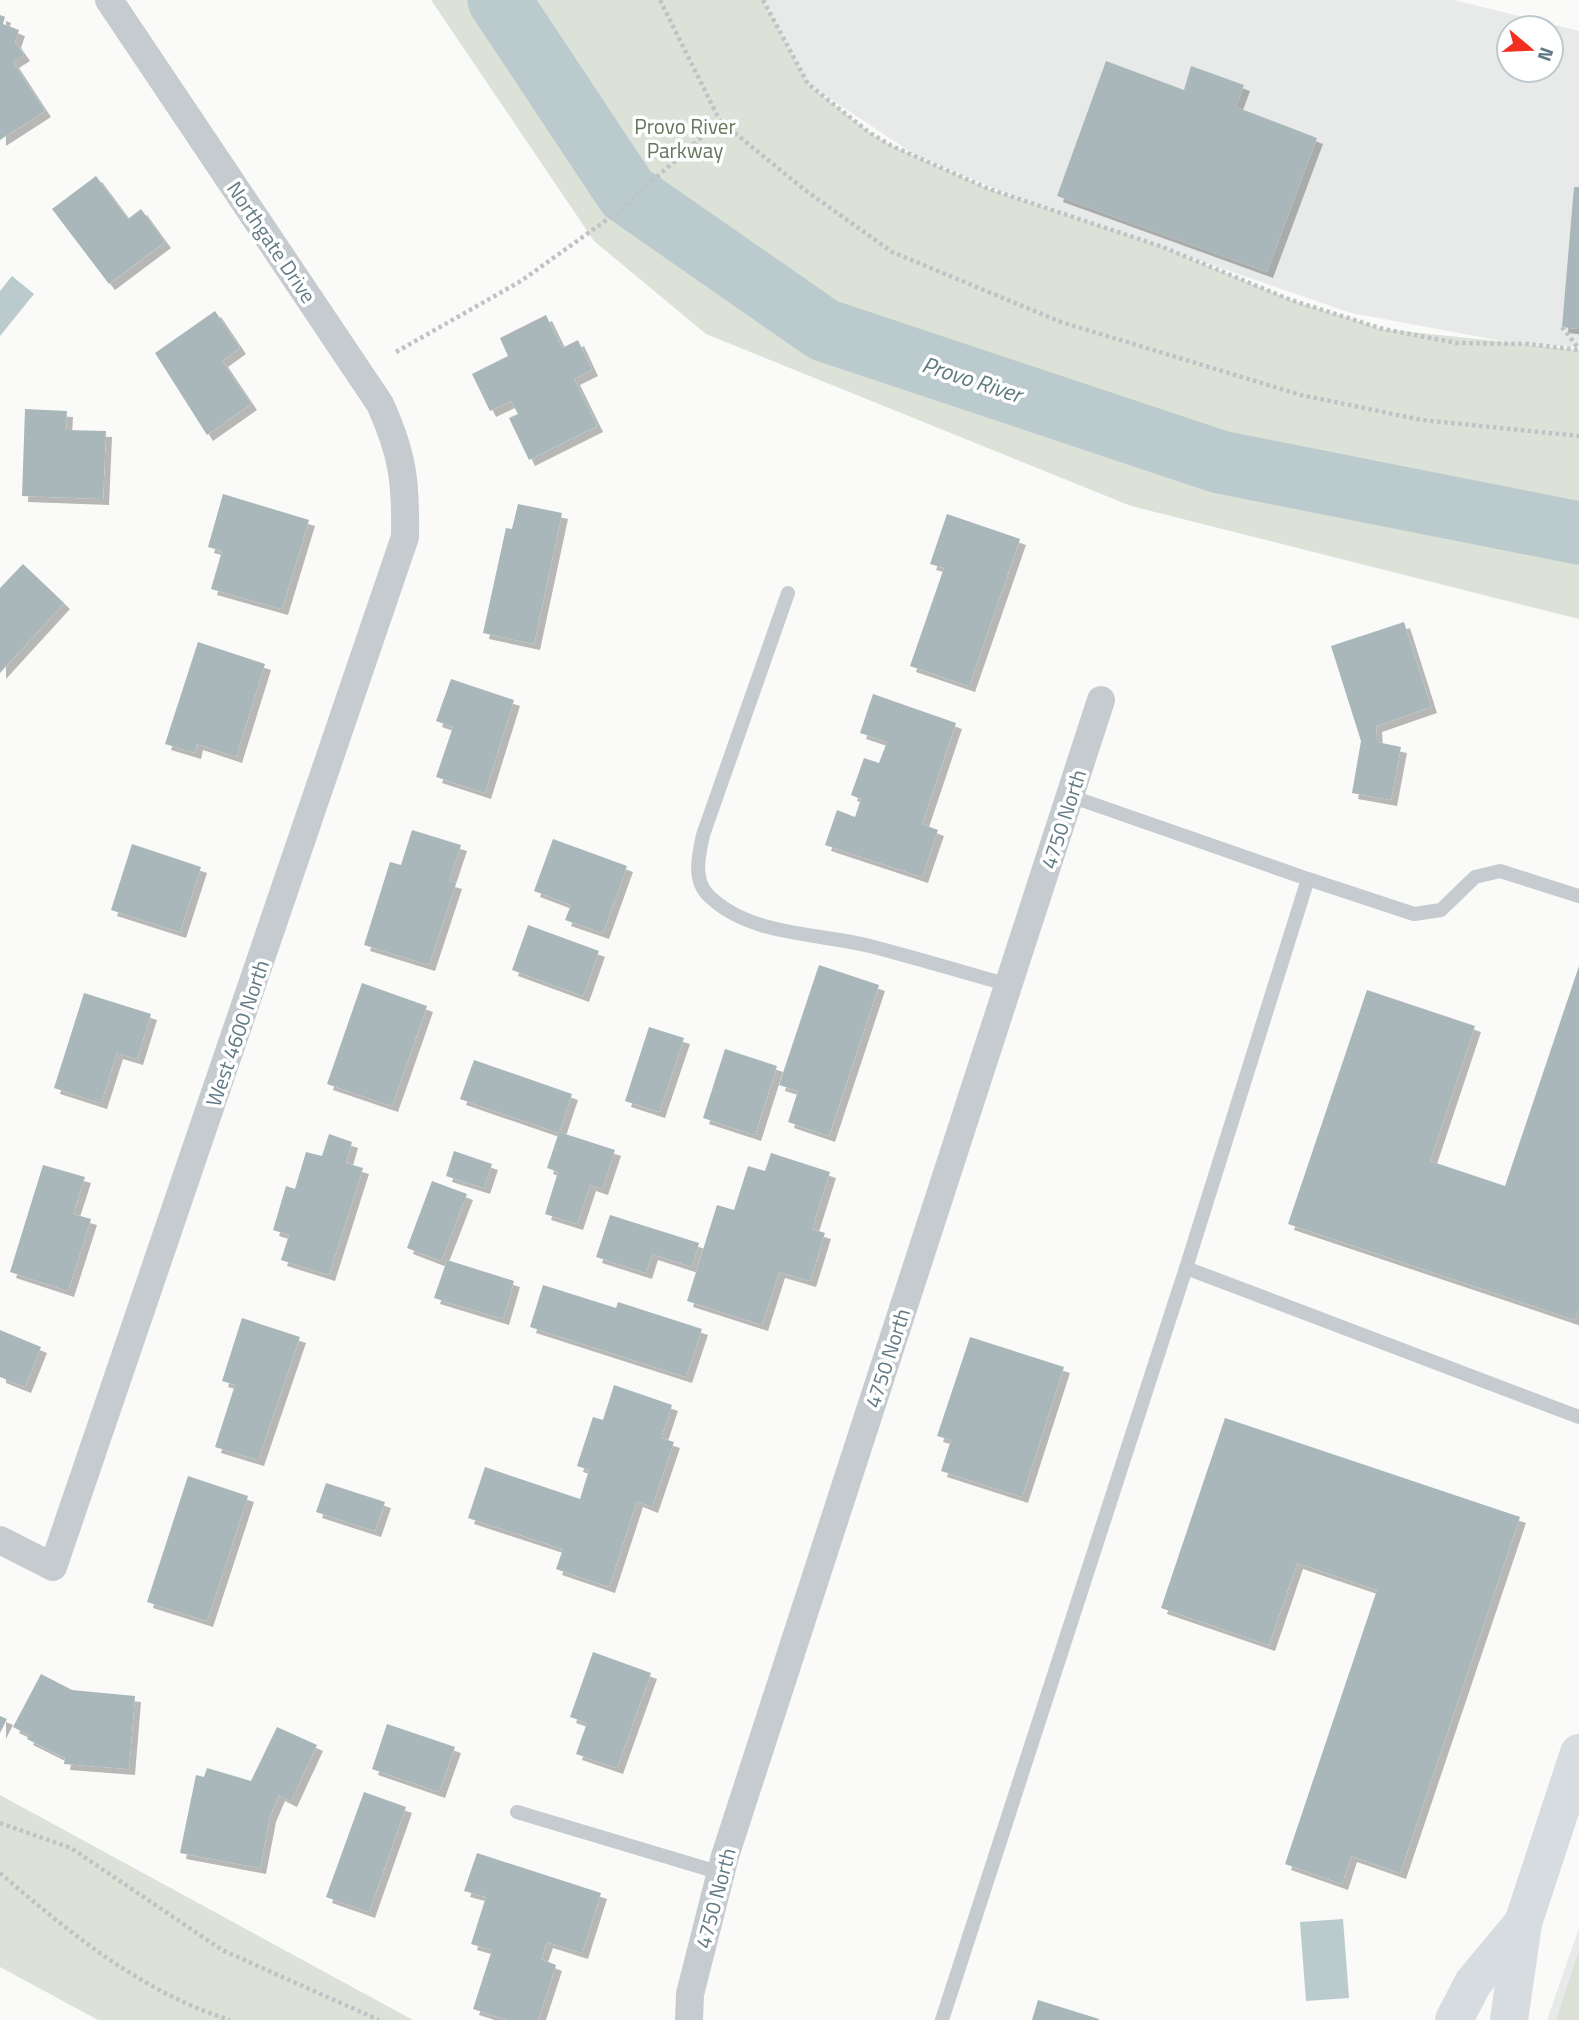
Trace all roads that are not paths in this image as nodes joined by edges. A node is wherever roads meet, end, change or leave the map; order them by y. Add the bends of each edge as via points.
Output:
1 (109, 0) edge
2 (406, 497) joint
3 (788, 593) dead end
4 (1101, 700) dead end
5 (1070, 796) junction
6 (1308, 879) junction
7 (1579, 896) edge
8 (1009, 985) junction
9 (1186, 1268) junction
10 (1579, 1417) edge
11 (0, 1540) edge
12 (1579, 1753) edge
13 (517, 1812) dead end
14 (721, 1872) junction
15 (1523, 1923) junction
16 (689, 2020) edge
17 (942, 2020) edge
18 (1454, 2020) edge
19 (1509, 2020) edge

1 - 2 street, Northgate Drive via 380,404 397,442
2 - 11 street, West 4600 North via 399,561 53,1567
3 - 8 lane via 703,835 696,865 706,894 729,911 771,928 867,945
4 - 5 street, 4750 North
5 - 6 lane
5 - 8 street, 4750 North
6 - 7 lane via 1414,914 1441,911 1475,877 1500,871
6 - 9 lane
8 - 14 street, 4750 North
9 - 10 lane
9 - 17 lane
12 - 15 main road
13 - 14 lane
14 - 16 street, 4750 North via 690,1994
15 - 18 main road via 1473,1983
15 - 19 main road

